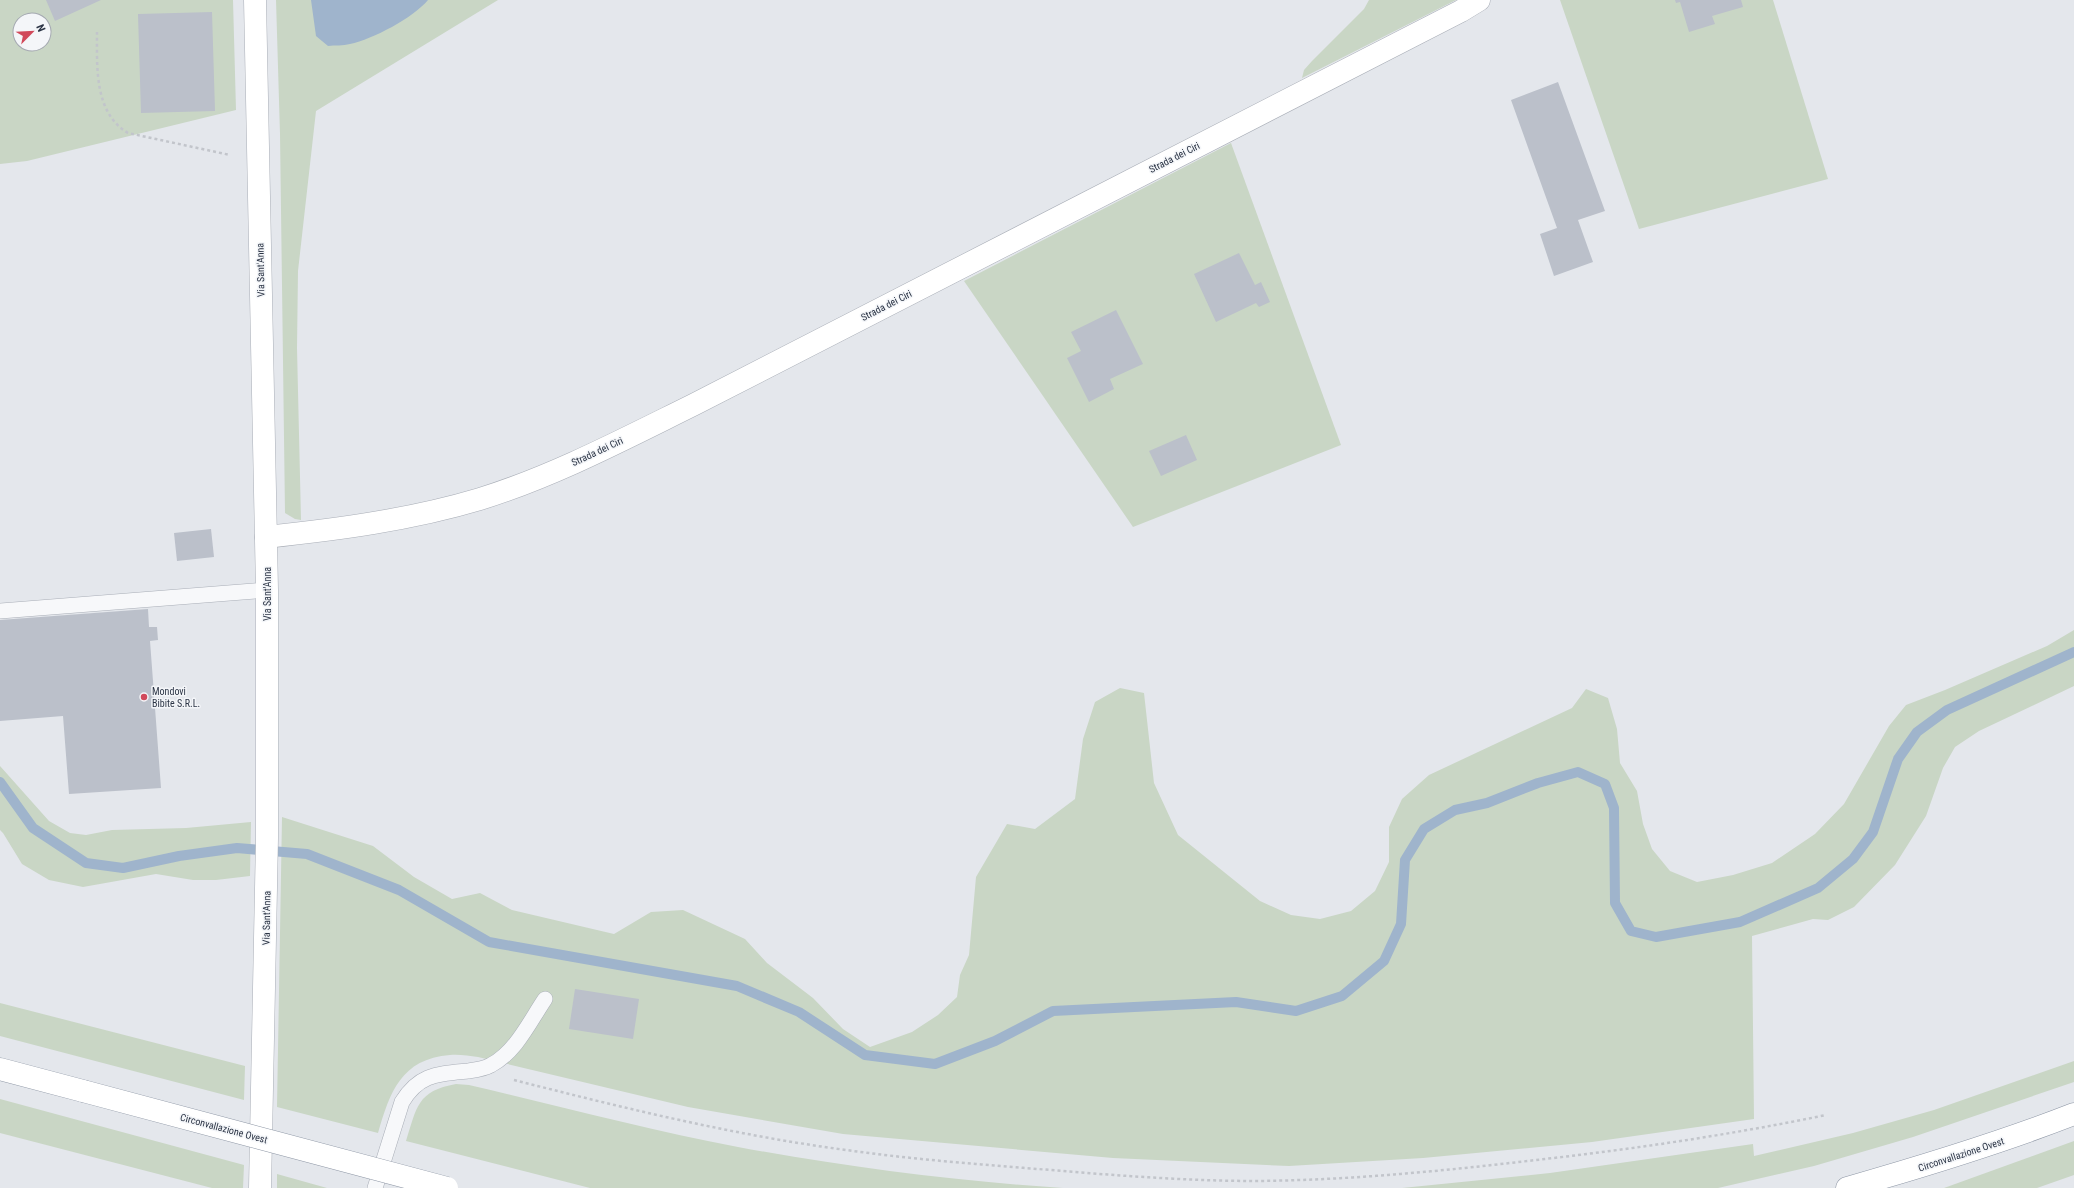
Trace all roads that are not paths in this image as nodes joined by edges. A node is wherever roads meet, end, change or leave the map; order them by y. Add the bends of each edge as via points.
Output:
1 (255, 0) edge
2 (1479, 0) edge
3 (266, 537) junction
4 (267, 590) junction
5 (0, 611) edge
6 (545, 999) dead end
7 (0, 1069) edge
8 (2074, 1114) edge
9 (260, 1188) edge
10 (375, 1188) edge
11 (447, 1188) edge
12 (1847, 1188) edge

1 - 3 main road, Via Sant'Anna
2 - 3 main road, Strada dei Ciri via 693,405 578,460 505,490 456,505 349,528
3 - 4 main road, Via Sant'Anna
4 - 5 lane
4 - 9 main road, Via Sant'Anna via 267,863
6 - 10 lane via 512,1048 491,1066 437,1074 422,1079 410,1089 402,1102
7 - 11 main road, Circonvallazione Ovest, bridge
8 - 12 main road, Circonvallazione Ovest via 1942,1161

